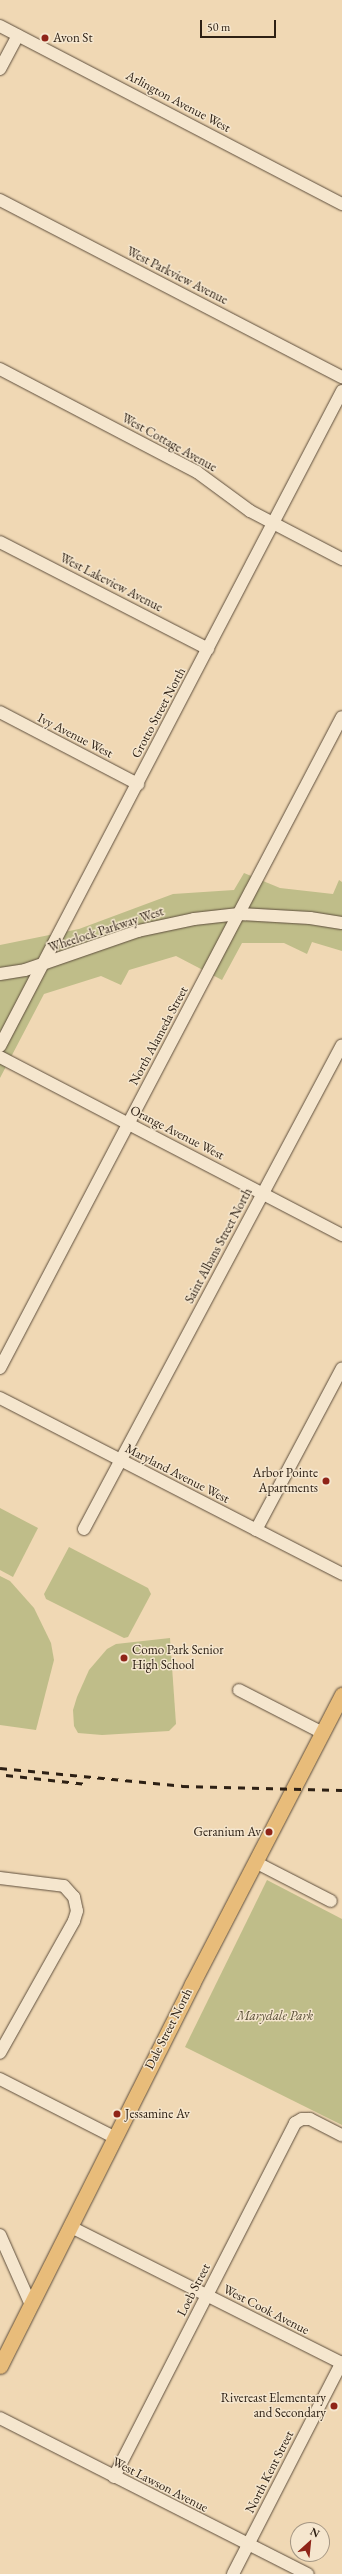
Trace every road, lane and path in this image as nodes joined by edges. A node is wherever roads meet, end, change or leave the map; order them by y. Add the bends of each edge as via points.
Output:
1 (0, 26) edge
2 (18, 35) junction
3 (0, 69) edge
4 (0, 200) edge
5 (342, 204) edge
6 (0, 369) edge
7 (342, 377) edge
8 (342, 391) edge
9 (274, 524) junction
10 (0, 542) edge
11 (342, 559) edge
12 (208, 649) junction
13 (0, 712) edge
14 (342, 717) edge
15 (138, 784) junction
16 (239, 914) junction
17 (342, 923) edge
18 (42, 965) junction
19 (0, 974) edge
20 (342, 1045) edge
21 (0, 1046) edge
22 (0, 1057) edge
23 (128, 1124) junction
24 (262, 1193) junction
25 (342, 1235) edge
26 (0, 1368) edge
27 (342, 1368) edge
28 (0, 1398) edge
29 (122, 1461) junction
30 (84, 1529) dead end
31 (256, 1530) junction
32 (342, 1574) edge
33 (239, 1690) dead end
34 (342, 1695) edge
35 (323, 1733) junction
36 (257, 1863) junction
37 (0, 1878) edge
38 (331, 1901) dead end
39 (0, 2053) edge
40 (0, 2079) edge
41 (342, 2135) edge
42 (114, 2138) junction
43 (71, 2227) junction
44 (0, 2235) edge
45 (207, 2296) junction
46 (31, 2306) junction
47 (342, 2363) edge
48 (0, 2366) edge
49 (0, 2418) edge
50 (114, 2477) junction
51 (249, 2546) junction
52 (234, 2574) edge
53 (308, 2574) edge

1 - 2 street, Arlington Avenue West
2 - 3 street
2 - 5 street, Arlington Avenue West
4 - 7 street, West Parkview Avenue
6 - 9 street, West Cottage Avenue via 197,472 250,511
8 - 9 street, Grotto Street North
9 - 11 street, West Cottage Avenue
9 - 12 street, Grotto Street North
10 - 12 street, West Lakeview Avenue
12 - 15 street, Grotto Street North
13 - 15 street, Ivy Avenue West
14 - 16 street, North Alameda Street
15 - 18 street, Grotto Street North
16 - 17 street, Wheelock Parkway West
16 - 18 street, Wheelock Parkway West via 194,919 148,929
16 - 23 street, North Alameda Street
18 - 19 street, Wheelock Parkway West
18 - 21 street, Grotto Street North
20 - 24 street, Saint Albans Street North
22 - 23 street, Orange Avenue West
23 - 24 street, Orange Avenue West
23 - 26 street, North Alameda Street
24 - 25 street, Orange Avenue West
24 - 29 street, Saint Albans Street North
27 - 31 street
28 - 29 street, Maryland Avenue West
29 - 30 street, Saint Albans Street North
29 - 31 street, Maryland Avenue West
31 - 32 street, Maryland Avenue West
33 - 35 street
34 - 35 main road, Dale Street North
35 - 36 main road, Dale Street North
36 - 38 street
36 - 42 main road, Dale Street North
37 - 39 street via 64,1886 74,1896 77,1911 74,1921
40 - 42 street
41 - 45 street, Loeb Street via 310,2119 302,2119 295,2123
42 - 43 main road, Dale Street North
43 - 45 street, West Cook Avenue
43 - 46 main road, Dale Street North
44 - 46 street
45 - 47 street, West Cook Avenue
45 - 50 street, Loeb Street
46 - 48 main road, Dale Street North
47 - 51 street, North Kent Street
49 - 50 street, West Lawson Avenue
50 - 51 street, West Lawson Avenue
51 - 52 street, North Kent Street
51 - 53 street, West Lawson Avenue

